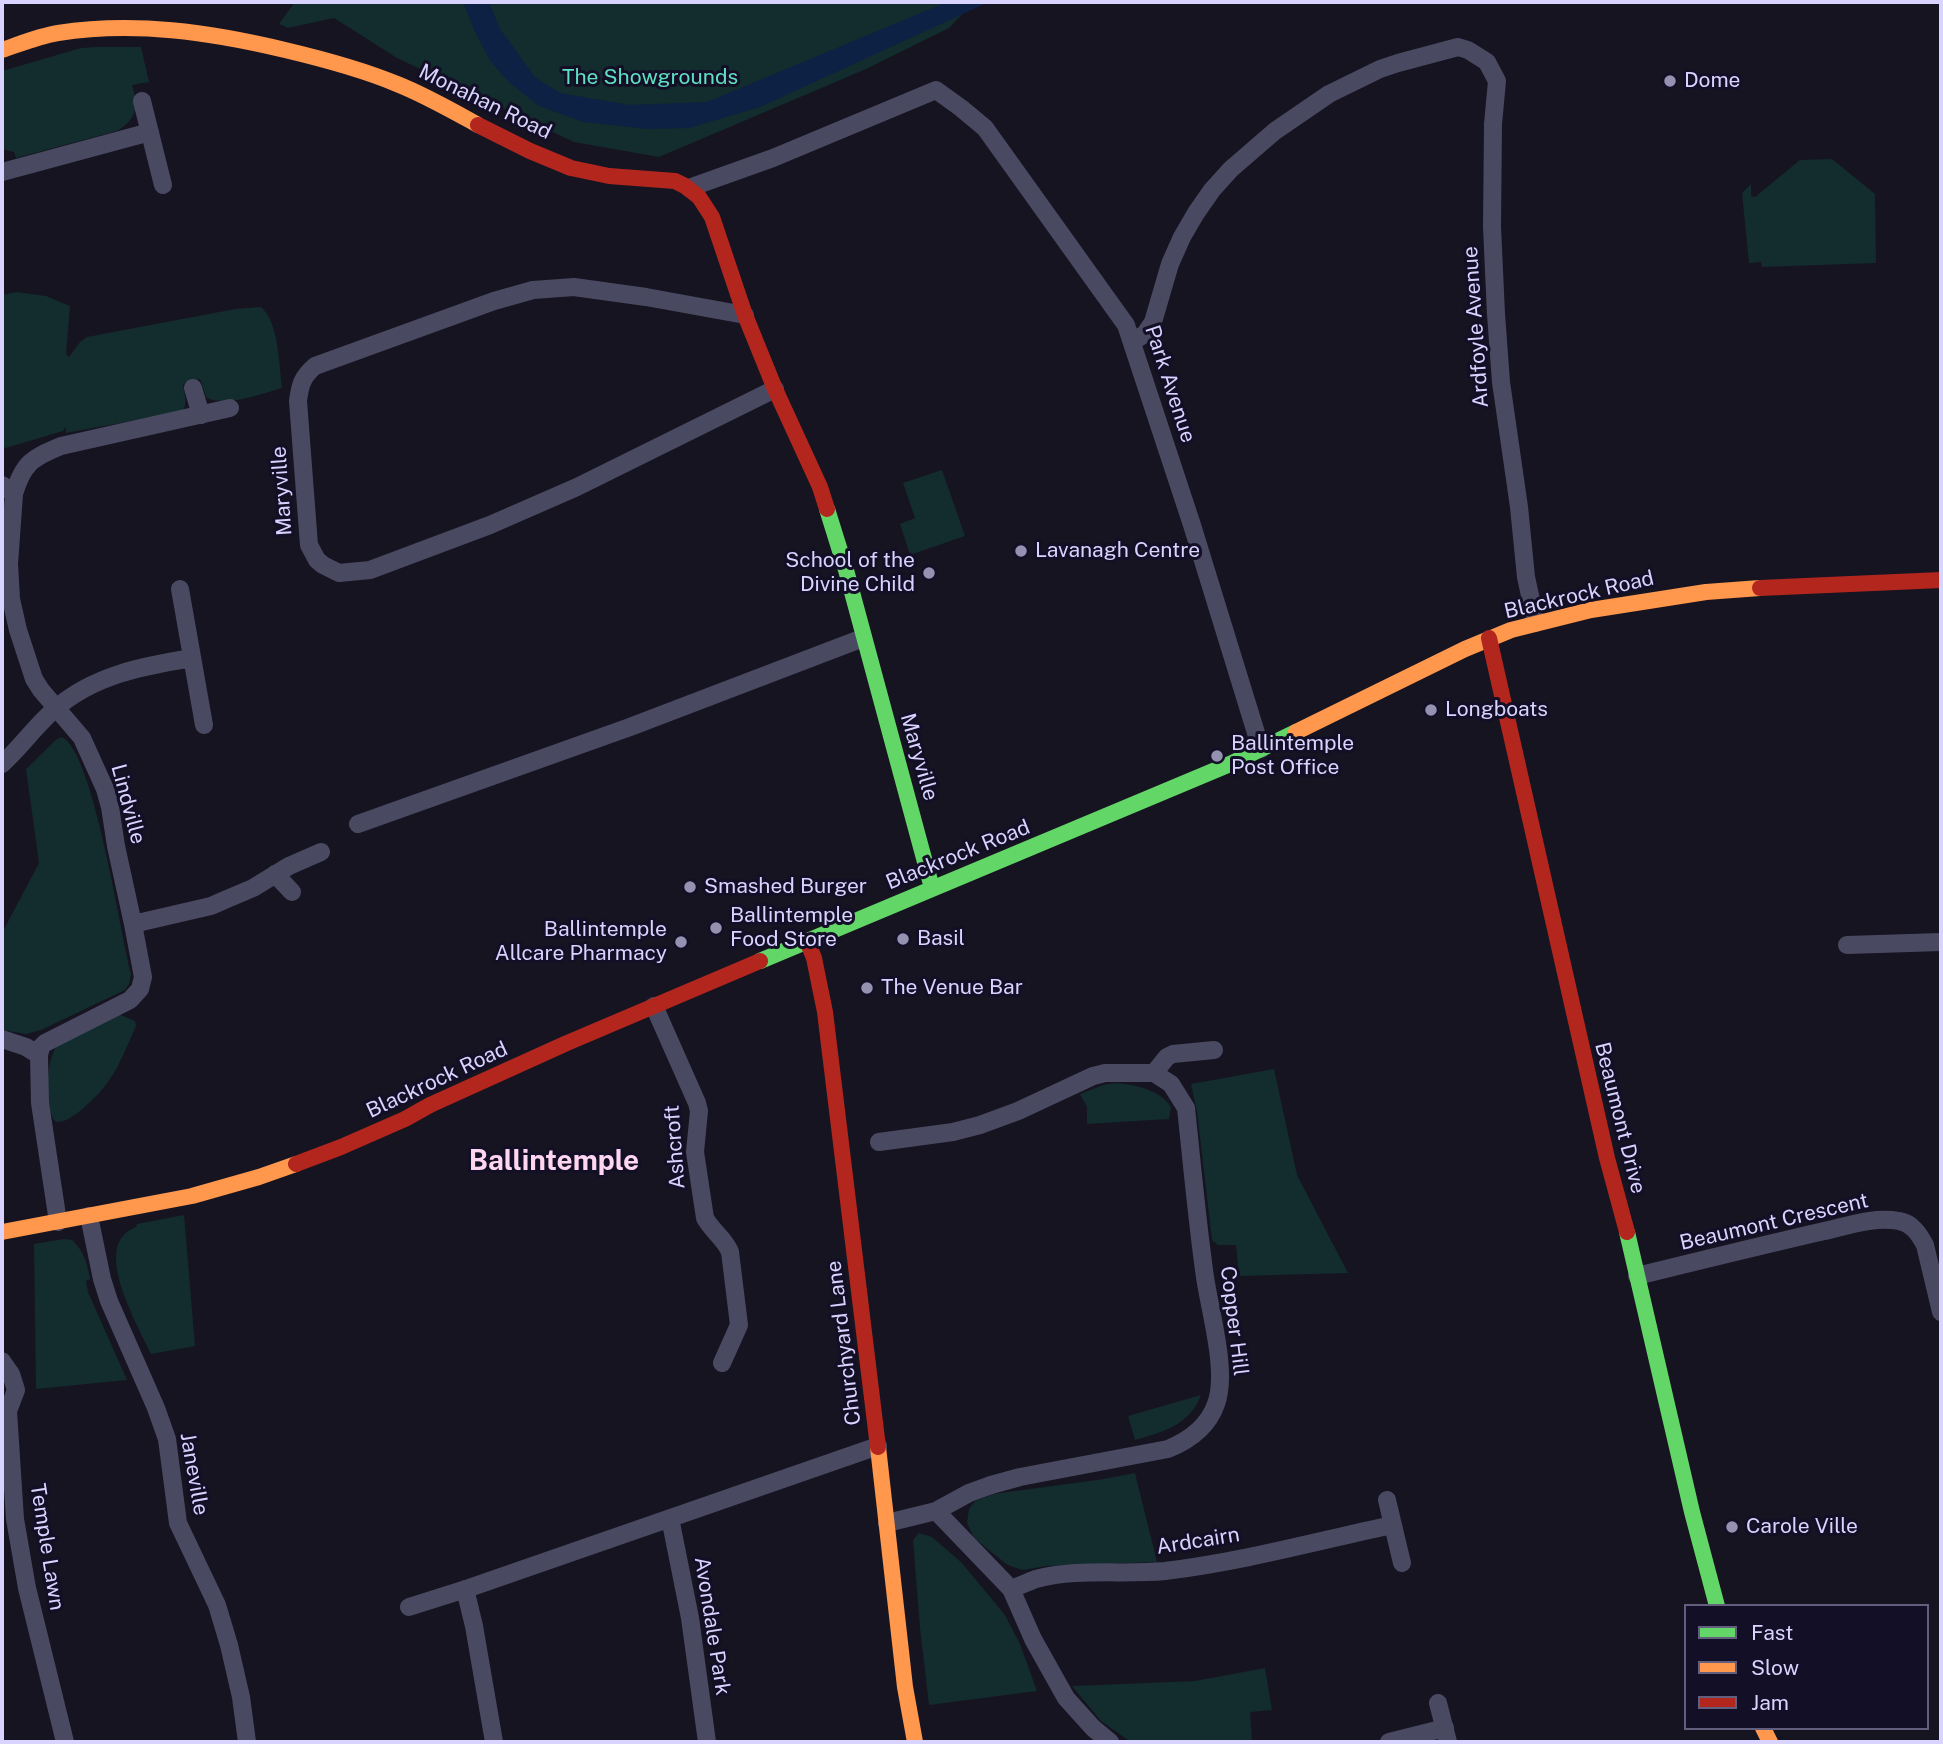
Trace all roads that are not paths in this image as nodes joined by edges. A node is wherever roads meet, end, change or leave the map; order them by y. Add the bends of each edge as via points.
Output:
1 (2, 50) edge
2 (142, 101) dead end
3 (150, 132) junction
4 (2, 172) edge
5 (163, 185) dead end
6 (689, 188) junction
7 (745, 315) junction
8 (1133, 341) junction
9 (193, 388) dead end
10 (775, 389) junction
11 (230, 408) dead end
12 (201, 415) junction
13 (8, 489) edge
14 (1941, 580) edge
15 (180, 589) dead end
16 (1536, 623) junction
17 (863, 638) junction
18 (1489, 638) junction
19 (192, 658) junction
20 (56, 707) junction
21 (204, 725) dead end
22 (1261, 749) junction
23 (2, 764) edge
24 (358, 824) dead end
25 (321, 852) dead end
26 (275, 874) junction
27 (932, 888) junction
28 (292, 892) dead end
29 (133, 924) junction
30 (807, 941) junction
31 (1941, 942) edge
32 (1847, 945) dead end
33 (654, 1006) junction
34 (2, 1039) edge
35 (1214, 1050) dead end
36 (39, 1055) junction
37 (1154, 1073) junction
38 (879, 1142) dead end
39 (89, 1216) junction
40 (58, 1222) junction
41 (2, 1232) edge
42 (1637, 1276) junction
43 (1941, 1312) edge
44 (2, 1361) edge
45 (722, 1363) dead end
46 (878, 1446) junction
47 (1387, 1500) dead end
48 (936, 1511) junction
49 (670, 1518) junction
50 (887, 1523) junction
51 (1392, 1525) junction
52 (1402, 1563) dead end
53 (465, 1589) junction
54 (1011, 1589) junction
55 (1716, 1604) edge
56 (409, 1607) dead end
57 (1438, 1703) dead end
58 (1447, 1735) edge
59 (65, 1742) edge
60 (247, 1742) edge
61 (494, 1742) edge
62 (708, 1742) edge
63 (915, 1742) edge
64 (1110, 1742) edge
65 (1388, 1742) edge

1 - 6 street, Monahan Road via 56,33 106,28 167,29 233,38 379,76 569,167 604,175 674,180
2 - 3 street
3 - 4 street
3 - 5 street
6 - 7 street, Maryville via 712,218
6 - 8 street, Park Avenue via 936,90 985,128 1126,324
7 - 10 street, Maryville
7 - 10 street, Maryville via 615,293 553,288 518,293 315,366 300,384 298,401 312,553 339,573 370,570 577,487
8 - 16 street, Ardfoyle Avenue via 1153,322 1182,237 1212,190 1275,131 1329,94 1380,69 1458,47 1487,62 1497,81 1492,192 1501,382
8 - 22 street, Park Avenue
9 - 12 street
10 - 17 street, Maryville via 820,487
11 - 12 street, Lindville
12 - 13 street, Lindville via 48,451 36,456
13 - 20 street, Lindville via 11,600 30,668
14 - 16 street, Blackrock Road via 1706,592
15 - 19 street
16 - 18 street, Blackrock Road
17 - 24 street
17 - 27 street, Maryville
18 - 22 street, Blackrock Road
18 - 42 street, Beaumont Drive
19 - 20 street via 124,671
19 - 21 street
20 - 23 street
20 - 29 street, Lindville via 82,738 105,789
22 - 27 street, Blackrock Road
25 - 26 street
26 - 28 street
26 - 29 street via 211,906
27 - 30 street, Blackrock Road
29 - 36 street, Lindville via 143,977 135,996 45,1043
30 - 33 street, Blackrock Road
30 - 46 street, Churchyard Lane via 825,1012
31 - 32 street
33 - 39 street, Blackrock Road via 320,1155 215,1191
33 - 45 street, Ashcroft via 697,1102 695,1152 705,1218 730,1252 739,1325
34 - 36 street
35 - 37 street via 1173,1054
36 - 40 street via 40,1103
37 - 38 street via 1093,1076 980,1125
37 - 48 street, Copper Hill via 1171,1084 1186,1108 1221,1373 1213,1412 1189,1440 1168,1449 990,1485
39 - 40 street, Blackrock Road
39 - 60 street, Janeville via 109,1301 167,1439 178,1523 227,1638
40 - 41 street, Blackrock Road
42 - 43 street, Beaumont Crescent via 1872,1221 1899,1221 1914,1228 1925,1245
42 - 55 street, Beaumont Drive
44 - 59 street, Temple Lawn via 16,1390 8,1411 15,1519
46 - 49 street
46 - 50 street, Churchyard Lane
47 - 51 street
48 - 50 street, Copper Hill
48 - 54 street
49 - 53 street
49 - 62 street, Avondale Park
50 - 63 street, Churchyard Lane
51 - 52 street
51 - 54 street, Ardcairn via 1184,1568 1065,1574
53 - 56 street
53 - 61 street
54 - 64 street via 1066,1698
57 - 58 street
58 - 65 street

